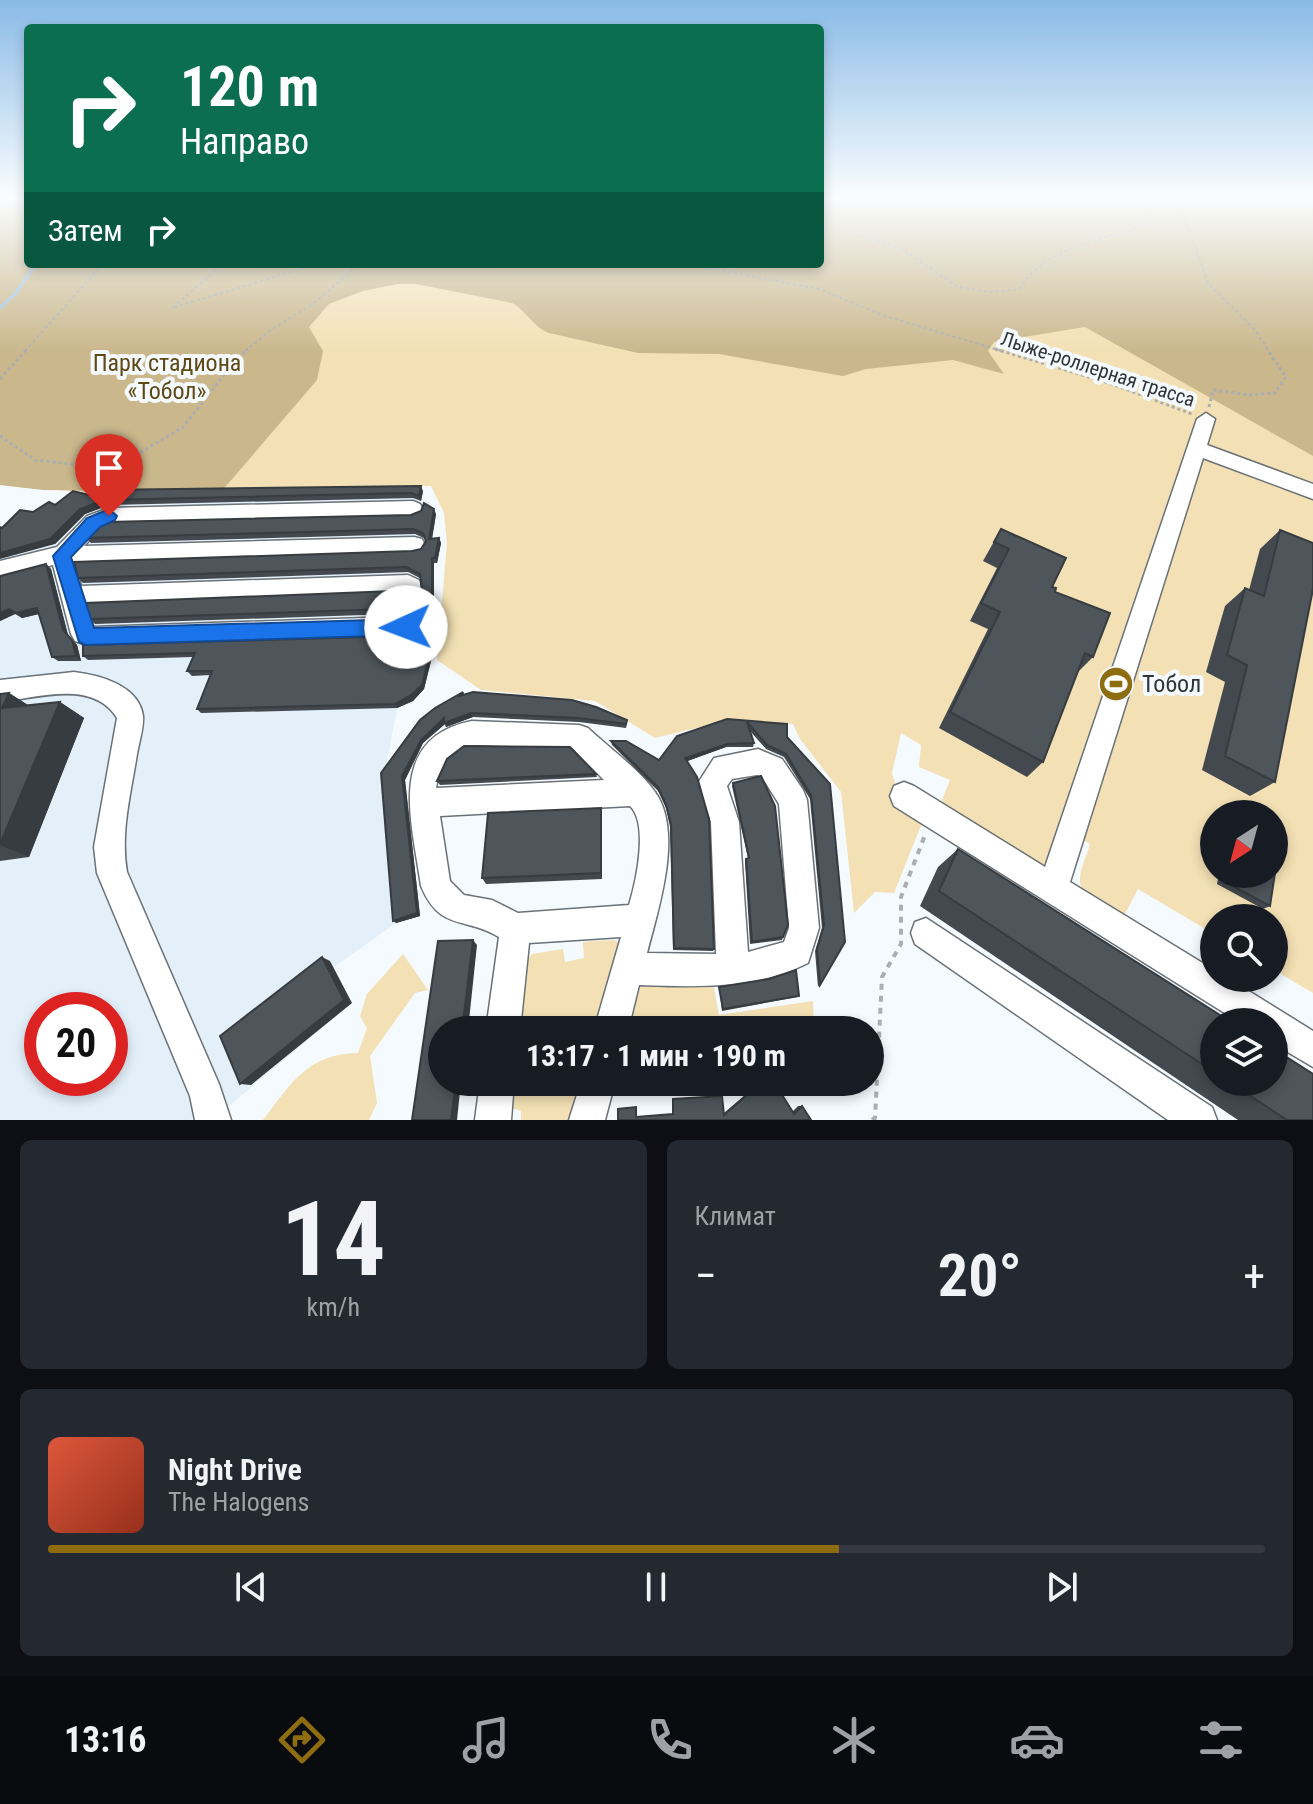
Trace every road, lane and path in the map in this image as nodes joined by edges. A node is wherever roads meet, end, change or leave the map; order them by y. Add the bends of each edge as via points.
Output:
1 (900, 248) edge
2 (1075, 248) edge
3 (1196, 248) edge
4 (99, 268) edge
5 (216, 268) edge
6 (304, 268) edge
7 (354, 268) edge
8 (708, 268) edge
9 (0, 379) edge
10 (1206, 419) junction
11 (0, 436) edge
12 (1197, 448) junction
13 (1313, 492) edge
14 (413, 509) dead end
15 (414, 545) dead end
16 (62, 556) junction
17 (0, 570) edge
18 (72, 596) junction
19 (0, 691) edge
20 (634, 792) junction
21 (904, 796) dead end
22 (423, 803) junction
23 (929, 826) dead end
24 (1053, 888) junction
25 (639, 920) junction
26 (515, 929) junction
27 (926, 933) dead end
28 (626, 968) junction
29 (733, 969) junction
30 (1246, 1008) edge
31 (505, 1016) edge
32 (614, 1016) edge
33 (1288, 1034) edge
34 (1313, 1050) edge
35 (496, 1096) edge
36 (594, 1096) edge
37 (213, 1120) edge
38 (493, 1120) edge
39 (587, 1120) edge
40 (872, 1120) edge
41 (1199, 1120) edge

1 - 2 path, Лыже-роллерная трасса via 958,287 991,292 1020,289 1024,276
3 - 10 path, Лыже-роллерная трасса via 1208,283 1255,330 1286,377 1275,393 1213,390
4 - 9 path
5 - 6 path via 172,308
7 - 11 path via 238,357 183,427 138,454 89,466 35,460
8 - 10 path, Лыже-роллерная трасса via 819,289 885,316 1109,383
10 - 12 street
12 - 13 street
12 - 24 street
14 - 16 street via 109,516 94,522
15 - 16 street
16 - 17 street
16 - 18 street
18 - 18 street via 408,584 411,586 406,627 91,637 83,634
19 - 37 street via 90,683 110,689 124,701 130,716 108,847 112,873
20 - 22 street
20 - 22 street via 579,737 472,733 452,737 434,754 425,770
20 - 25 street via 651,815 654,850 654,870
21 - 24 street
22 - 26 street via 436,886 445,900 458,909 492,915
23 - 40 path via 901,897 901,944 882,977
24 - 30 street
25 - 26 street
25 - 28 street
26 - 31 street
27 - 41 street
28 - 29 street
28 - 32 street
29 - 29 street via 786,959 797,952 804,928 793,800 772,768 758,762 724,767 712,783 725,822
33 - 34 street
35 - 38 street
36 - 39 street

